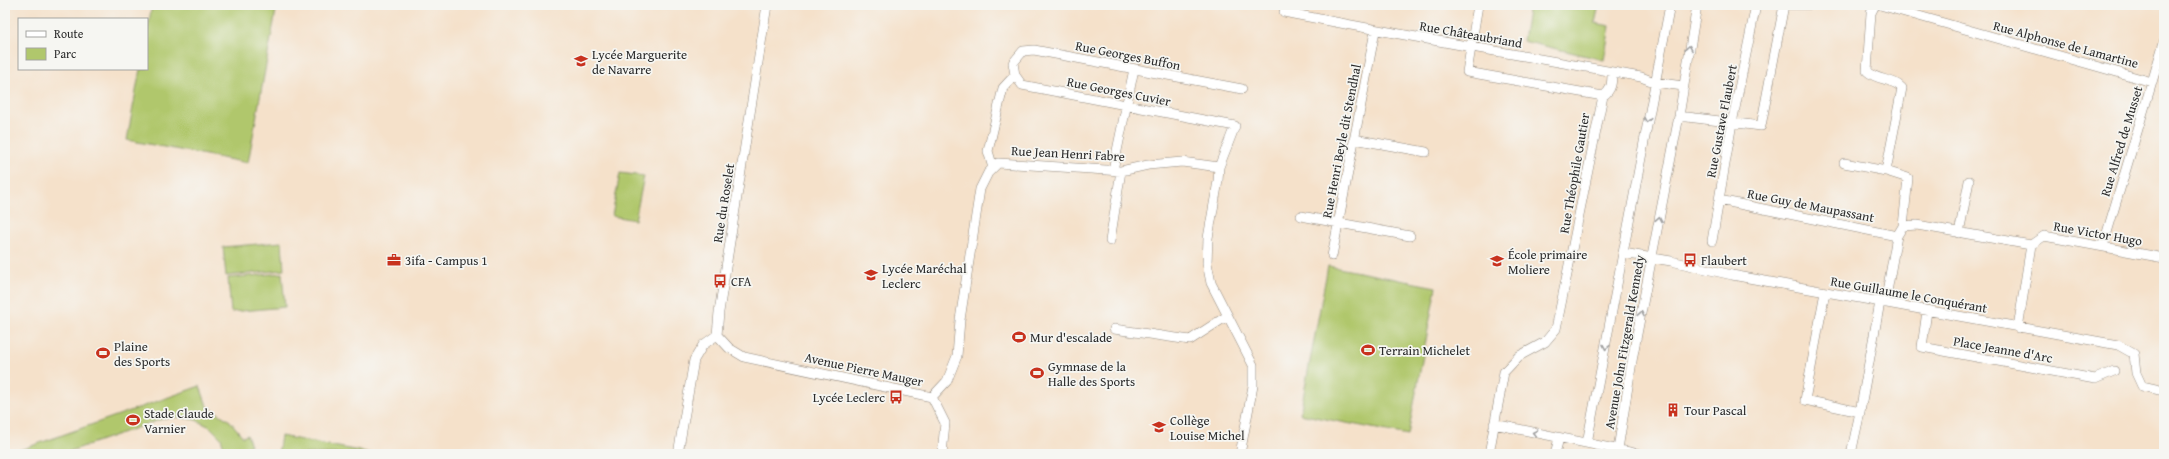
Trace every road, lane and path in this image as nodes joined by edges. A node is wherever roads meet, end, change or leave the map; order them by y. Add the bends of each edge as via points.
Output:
1 (767, 5) edge
2 (1478, 5) edge
3 (1670, 5) edge
4 (1697, 5) edge
5 (1756, 5) edge
6 (1784, 5) edge
7 (1789, 5) edge
8 (1808, 5) edge
9 (1875, 5) edge
10 (1880, 5) edge
11 (1285, 9) edge
12 (1375, 31) junction
13 (2164, 42) edge
14 (1470, 46) junction
15 (1134, 70) junction
16 (1612, 72) junction
17 (1015, 75) junction
18 (1654, 82) junction
19 (2152, 82) junction
20 (1683, 86) junction
21 (1242, 89) dead end
22 (1603, 96) junction
23 (1126, 106) junction
24 (1679, 116) junction
25 (1732, 123) junction
26 (1354, 139) junction
27 (1426, 152) dead end
28 (1844, 162) dead end
29 (1219, 167) junction
30 (993, 168) junction
31 (1117, 170) junction
32 (1886, 171) junction
33 (1969, 181) dead end
34 (1719, 200) junction
35 (1302, 216) dead end
36 (1338, 223) junction
37 (1903, 226) junction
38 (1959, 233) junction
39 (1410, 236) dead end
40 (1897, 236) junction
41 (1110, 241) dead end
42 (1712, 241) dead end
43 (2031, 245) junction
44 (2103, 246) junction
45 (1623, 253) junction
46 (1332, 256) dead end
47 (1652, 257) junction
48 (2164, 258) edge
49 (1825, 292) junction
50 (1882, 302) junction
51 (1927, 311) junction
52 (1227, 316) junction
53 (2018, 328) junction
54 (1114, 330) dead end
55 (717, 336) junction
56 (2114, 371) dead end
57 (2164, 391) edge
58 (932, 397) junction
59 (1860, 412) junction
60 (1494, 424) junction
61 (1559, 438) junction
62 (1587, 443) junction
63 (1618, 449) junction
64 (678, 454) edge
65 (942, 454) edge
66 (1240, 454) edge
67 (1489, 454) edge
68 (1555, 454) edge
69 (1639, 454) edge
70 (1851, 454) edge

1 - 55 street, Rue du Roselet
2 - 14 street
3 - 18 street, Avenue John Fitzgerald Kennedy
20 -> 4 street, Avenue John Fitzgerald Kennedy
5 - 25 street, Rue Gustave Flaubert
6 - 25 street via 1761,126
7 - 8 street
9 - 32 street via 1871,13 1866,71 1873,77 1898,84 1902,88
10 - 19 street, Rue Alphonse de Lamartine
11 - 12 street, Rue Châteaubriand
12 - 14 street, Rue Châteaubriand
12 - 26 street, Rue Henri Beyle dit Stendhal
13 - 19 street, Rue Alfred de Musset
14 - 16 street, Rue Châteaubriand
14 - 22 street via 1467,72
15 - 17 street, Rue Georges Buffon via 1034,50 1023,51 1014,63
15 - 21 street, Rue Georges Buffon
15 - 23 street
16 - 18 street, Rue Châteaubriand
16 - 22 street, Rue Théophile Gautier via 1612,84 1608,93
17 - 23 street, Rue Georges Cuvier via 1022,85
17 - 30 street via 1002,88 988,151
18 - 20 street, Rue Châteaubriand
18 -> 45 street, Avenue John Fitzgerald Kennedy
19 - 44 street, Rue Alfred de Musset
20 - 24 street, Avenue John Fitzgerald Kennedy
22 - 60 street, Rue Théophile Gautier via 1556,329 1545,342 1520,356 1504,372
23 - 29 street, Rue Georges Cuvier via 1235,126
23 - 31 street
24 - 25 street
47 -> 24 street, Avenue John Fitzgerald Kennedy
25 - 34 street, Rue Gustave Flaubert
26 - 27 street
26 - 36 street, Rue Henri Beyle dit Stendhal
28 - 32 street
29 - 31 street, Rue Jean Henri Fabre via 1182,162
29 - 52 street via 1208,238 1207,263 1211,283
30 - 31 street, Rue Jean Henri Fabre via 998,163 1010,162
30 - 58 street via 980,190 957,356 948,381
31 - 41 street
32 - 37 street via 1908,178
33 - 38 street
34 - 40 street, Rue Guy de Maupassant
34 - 42 street, Rue Gustave Flaubert
35 - 36 street
36 - 39 street
36 - 46 street, Rue Henri Beyle dit Stendhal
37 - 38 street via 1917,225
37 - 40 street
38 - 43 street
40 - 50 street
43 - 44 street, Rue Victor Hugo via 2044,236
43 - 53 street
44 - 48 street, Rue Victor Hugo
45 - 47 street, Rue Guillaume le Conquérant
45 -> 62 street, Avenue John Fitzgerald Kennedy
47 - 49 street, Rue Guillaume le Conquérant
63 -> 47 street, Avenue John Fitzgerald Kennedy
49 - 50 street, Rue Guillaume le Conquérant
49 - 59 street via 1805,400
50 - 51 street, Rue Guillaume le Conquérant
50 - 59 street
51 - 53 street, Rue Guillaume le Conquérant
51 - 56 street, Place Jeanne d'Arc via 1922,347 2095,379
52 - 54 street via 1190,340
52 - 66 street via 1253,365 1253,386
53 - 57 street, Rue Guillaume le Conquérant via 2118,345 2134,354 2136,373 2142,386
55 - 58 street, Avenue Pierre Mauger via 728,348 744,358
55 - 64 street via 703,345 694,360
58 - 65 street, Avenue Pierre Mauger via 945,423
59 - 70 street
61 -> 60 street
60 - 67 street
61 - 62 street
61 - 68 street
62 - 63 street, Avenue John Fitzgerald Kennedy
63 - 69 street

